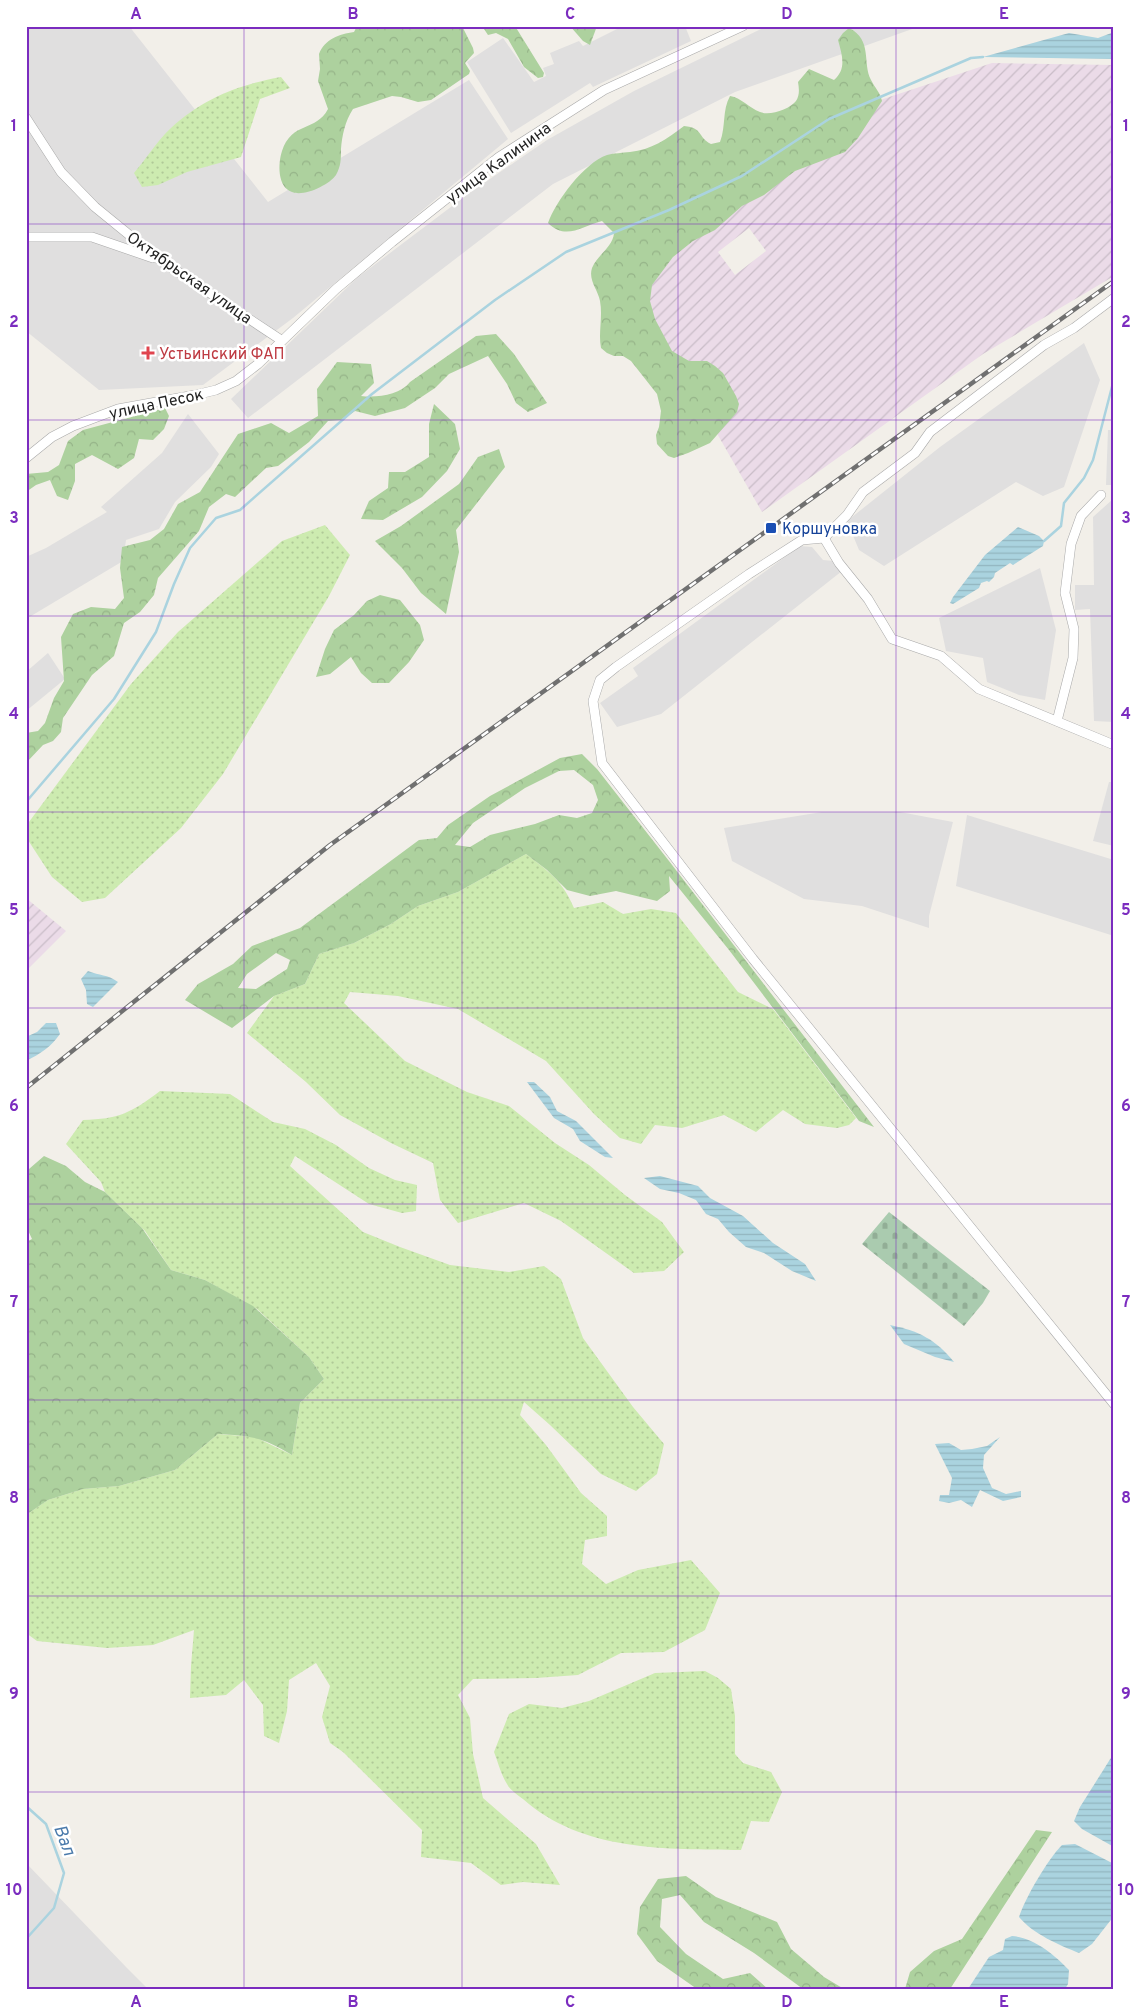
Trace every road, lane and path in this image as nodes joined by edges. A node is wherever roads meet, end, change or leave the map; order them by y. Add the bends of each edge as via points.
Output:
1 (743, 26) edge
2 (26, 118) edge
3 (26, 237) edge
4 (160, 260) junction
5 (1114, 298) edge
6 (281, 340) junction
7 (26, 458) edge
8 (1101, 495) dead end
9 (824, 538) junction
10 (1057, 721) junction
11 (1114, 745) edge
12 (1114, 1404) edge

1 - 6 street, улица Калинина via 604,90 499,157 336,289
2 - 4 street, Октябрьская улица via 62,172 95,207
3 - 4 street via 92,237
4 - 6 street, Октябрьская улица
5 - 9 street via 1074,328 1044,345 930,432 915,453 863,492 847,515
6 - 7 street, улица Песок via 236,381 195,395 118,409 52,437
8 - 10 street via 1081,516 1071,544 1065,593 1074,629 1073,658
9 - 10 street via 892,639 941,656 979,689
9 - 12 street via 802,540 600,680 593,700 602,763 753,959
10 - 11 street

